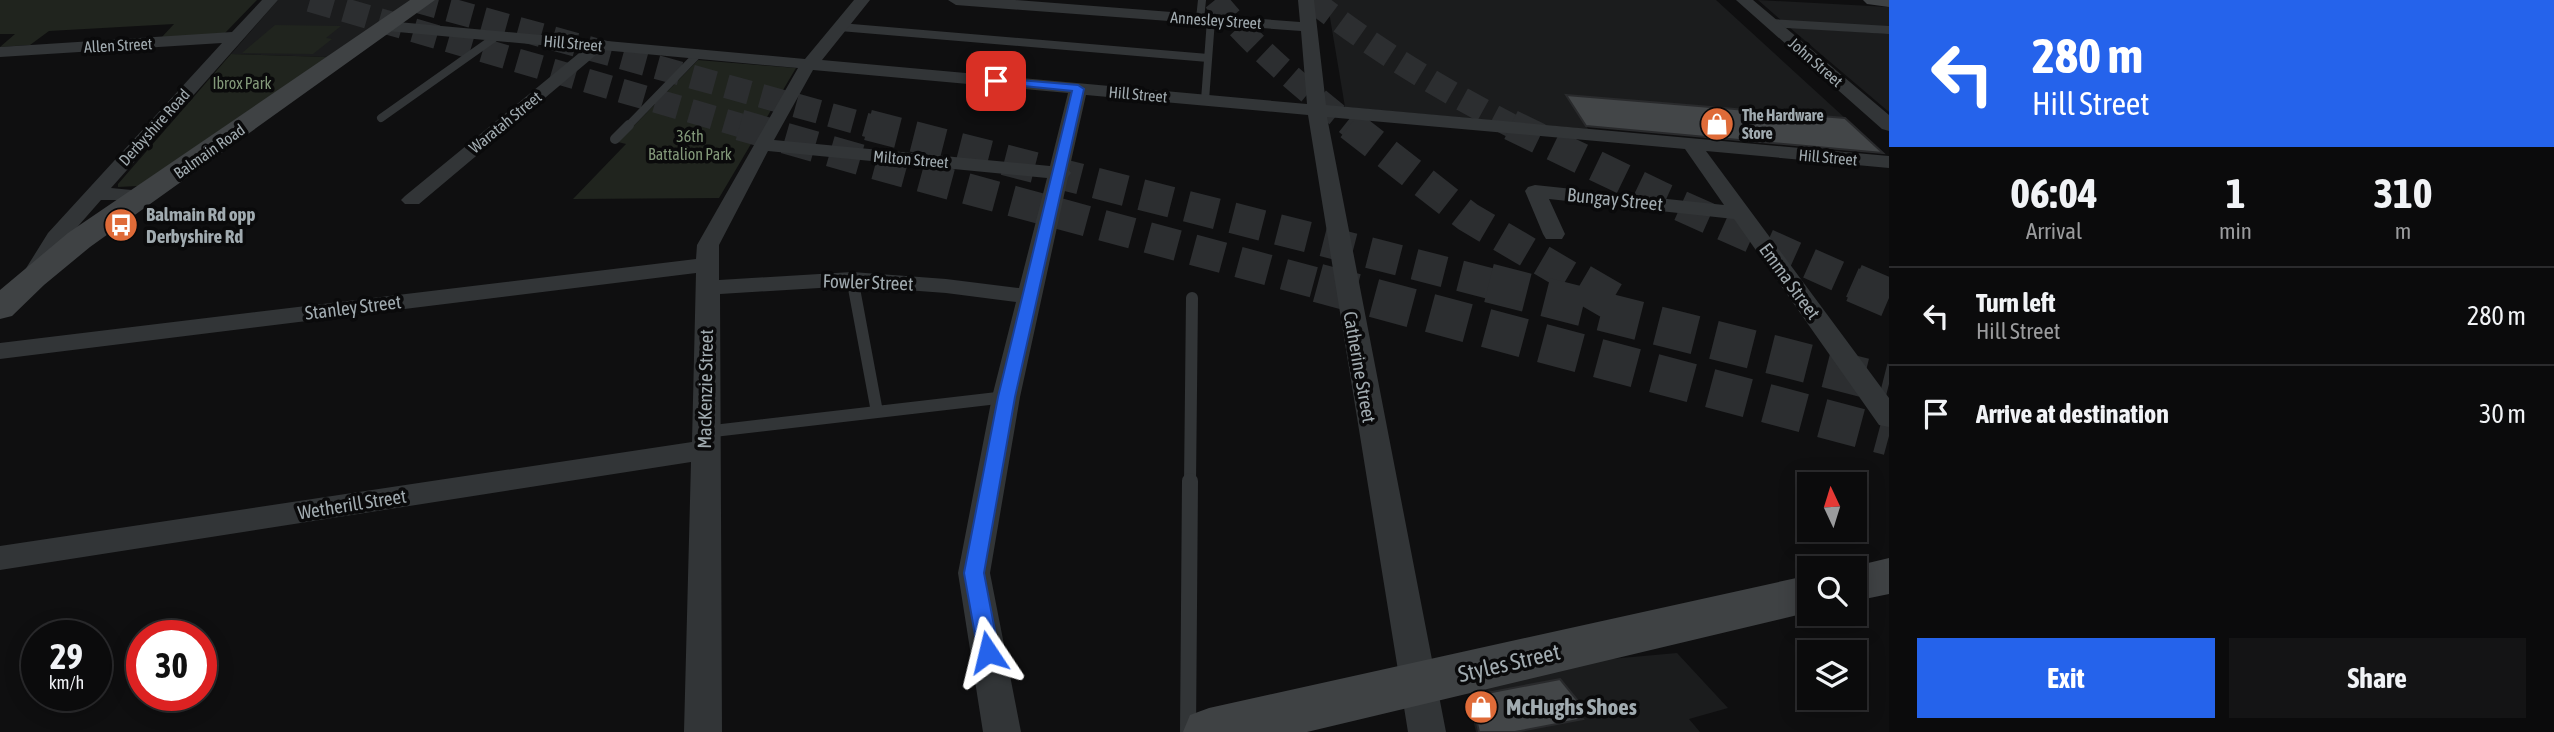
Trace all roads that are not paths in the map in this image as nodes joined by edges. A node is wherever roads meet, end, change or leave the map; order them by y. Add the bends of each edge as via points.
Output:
1 (270, 0) edge
2 (424, 0) edge
3 (862, 0) edge
4 (956, 0) edge
5 (1202, 0) edge
6 (1306, 0) edge
7 (1744, 0) edge
8 (1874, 0) edge
9 (1889, 1) edge
10 (1206, 19) junction
11 (1770, 23) junction
12 (387, 26) junction
13 (840, 27) junction
14 (1309, 27) junction
15 (1889, 30) edge
16 (497, 36) junction
17 (236, 37) junction
18 (599, 45) junction
19 (698, 54) junction
20 (5, 55) edge
21 (1208, 58) junction
22 (808, 67) junction
23 (1078, 89) junction
24 (1205, 100) junction
25 (1317, 110) junction
26 (381, 118) dead end
27 (1887, 122) edge
28 (615, 139) dead end
29 (1691, 144) junction
30 (762, 145) junction
31 (1889, 162) edge
32 (1060, 173) junction
33 (95, 193) junction
34 (146, 196) junction
35 (412, 200) dead end
36 (1741, 213) junction
37 (1554, 234) dead end
38 (706, 276) junction
39 (32, 278) junction
40 (852, 279) junction
41 (1030, 297) junction
42 (1192, 298) dead end
43 (0, 309) edge
44 (0, 351) edge
45 (1006, 397) junction
46 (877, 412) junction
47 (1889, 418) edge
48 (705, 441) junction
49 (0, 558) edge
50 (1889, 576) edge
51 (1867, 581) edge
52 (1797, 596) edge
53 (1418, 683) junction
54 (703, 732) edge
55 (1002, 732) edge
56 (1188, 732) edge
57 (1209, 732) edge
58 (1427, 732) edge

1 - 17 street, Derbyshire Road
2 - 12 main road, Balmain Road
3 - 13 street, MacKenzie Street
4 - 10 street, Annesley Street
5 - 10 lane
6 - 14 street, Catherine Street
7 - 11 street, John Street
8 - 9 main road
10 - 14 street, Annesley Street
10 - 21 lane
11 - 15 lane
11 - 27 street, John Street
12 - 16 street, Hill Street
12 - 34 main road, Balmain Road
13 - 21 lane
13 - 22 street, MacKenzie Street
14 - 25 street, Catherine Street
16 - 18 street, Hill Street
16 - 26 lane
17 - 20 street, Allen Street
17 - 33 street, Derbyshire Road
18 - 19 street, Hill Street
18 - 35 street, Waratah Street
19 - 22 street, Hill Street
19 - 28 lane
21 - 24 lane
22 - 23 street, Hill Street
22 - 30 street, MacKenzie Street
23 - 24 street, Hill Street
23 - 32 street
24 - 25 street, Hill Street
25 - 29 street, Hill Street
25 - 53 street, Catherine Street
29 - 31 street, Hill Street
29 - 36 street, Emma Street
30 - 32 street, Milton Street
30 - 38 street, MacKenzie Street via 708,245
32 - 41 street
33 - 34 street, Derbyshire Road
33 - 39 street, Derbyshire Road via 56,238
34 - 39 main road, Balmain Road
36 - 37 street, Bungay Street via 1535,191
36 - 47 street, Emma Street
38 - 40 street, Fowler Street
38 - 44 street, Stanley Street
38 - 48 street, MacKenzie Street
39 - 43 main road, Balmain Road
40 - 41 street, Fowler Street
40 - 46 lane
41 - 45 street
42 - 56 lane
45 - 46 lane
45 - 55 street via 974,573
46 - 48 lane
48 - 49 street, Wetherill Street
48 - 54 street, MacKenzie Street
50 - 51 main road
52 - 53 main road, Styles Street
53 - 57 main road, Styles Street
53 - 58 street, Catherine Street

